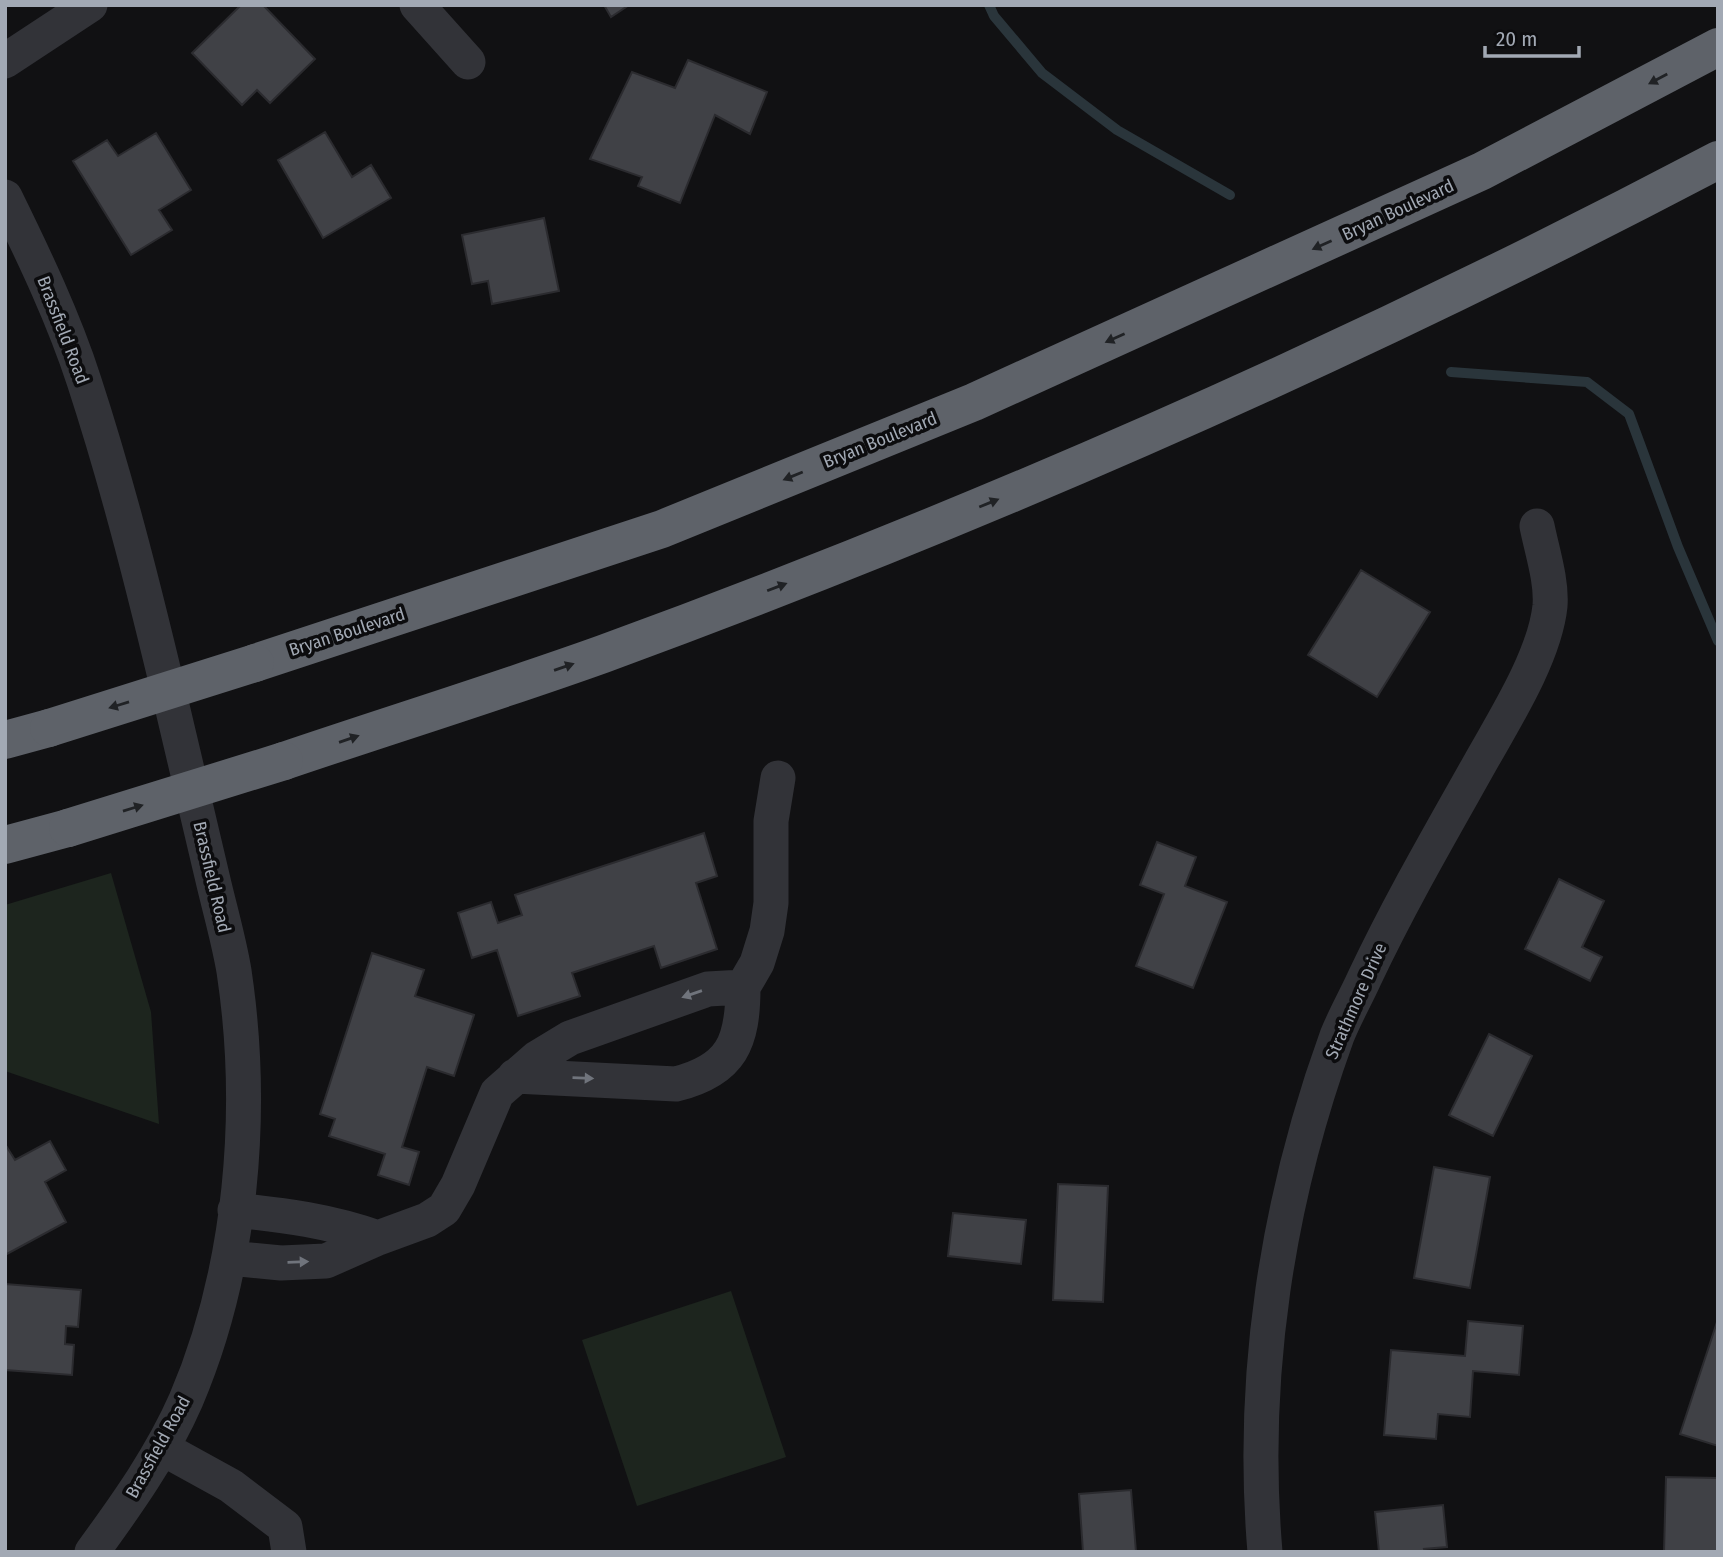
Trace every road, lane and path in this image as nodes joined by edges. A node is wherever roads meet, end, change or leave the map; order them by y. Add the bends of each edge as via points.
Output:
1 (90, 5) edge
2 (417, 5) edge
3 (1718, 47) edge
4 (5, 61) edge
5 (468, 62) dead end
6 (1718, 160) edge
7 (5, 197) edge
8 (1537, 526) dead end
9 (5, 740) edge
10 (778, 778) dead end
11 (5, 845) edge
12 (743, 988) junction
13 (515, 1076) junction
14 (235, 1210) junction
15 (378, 1238) junction
16 (230, 1258) junction
17 (162, 1448) junction
18 (92, 1552) edge
19 (289, 1552) edge
20 (1265, 1552) edge

1 - 4 street
2 - 5 street
3 -> 9 highway, Bryan Boulevard, bridge via 1482,171 974,402 662,529
11 -> 6 highway, bridge via 284,761 601,654 1064,473 1412,316
7 - 14 street, Brassfield Road via 32,251 99,430 141,574 234,969 243,1137
8 - 20 street, Strathmore Drive via 1550,605 1543,640 1507,715 1390,924 1338,1035 1288,1201 1272,1292 1260,1411
10 - 12 street via 771,821 771,904 757,963
12 -> 13 street via 708,989 570,1038
13 -> 12 street via 676,1084 698,1078 719,1065 734,1047 743,1018
13 - 15 street via 497,1093 444,1209
14 - 15 street via 304,1217
14 - 16 street, Brassfield Road
16 -> 15 street via 326,1261
16 - 17 street, Brassfield Road via 208,1338
17 - 18 street, Brassfield Road
17 - 19 street via 231,1486 285,1527

